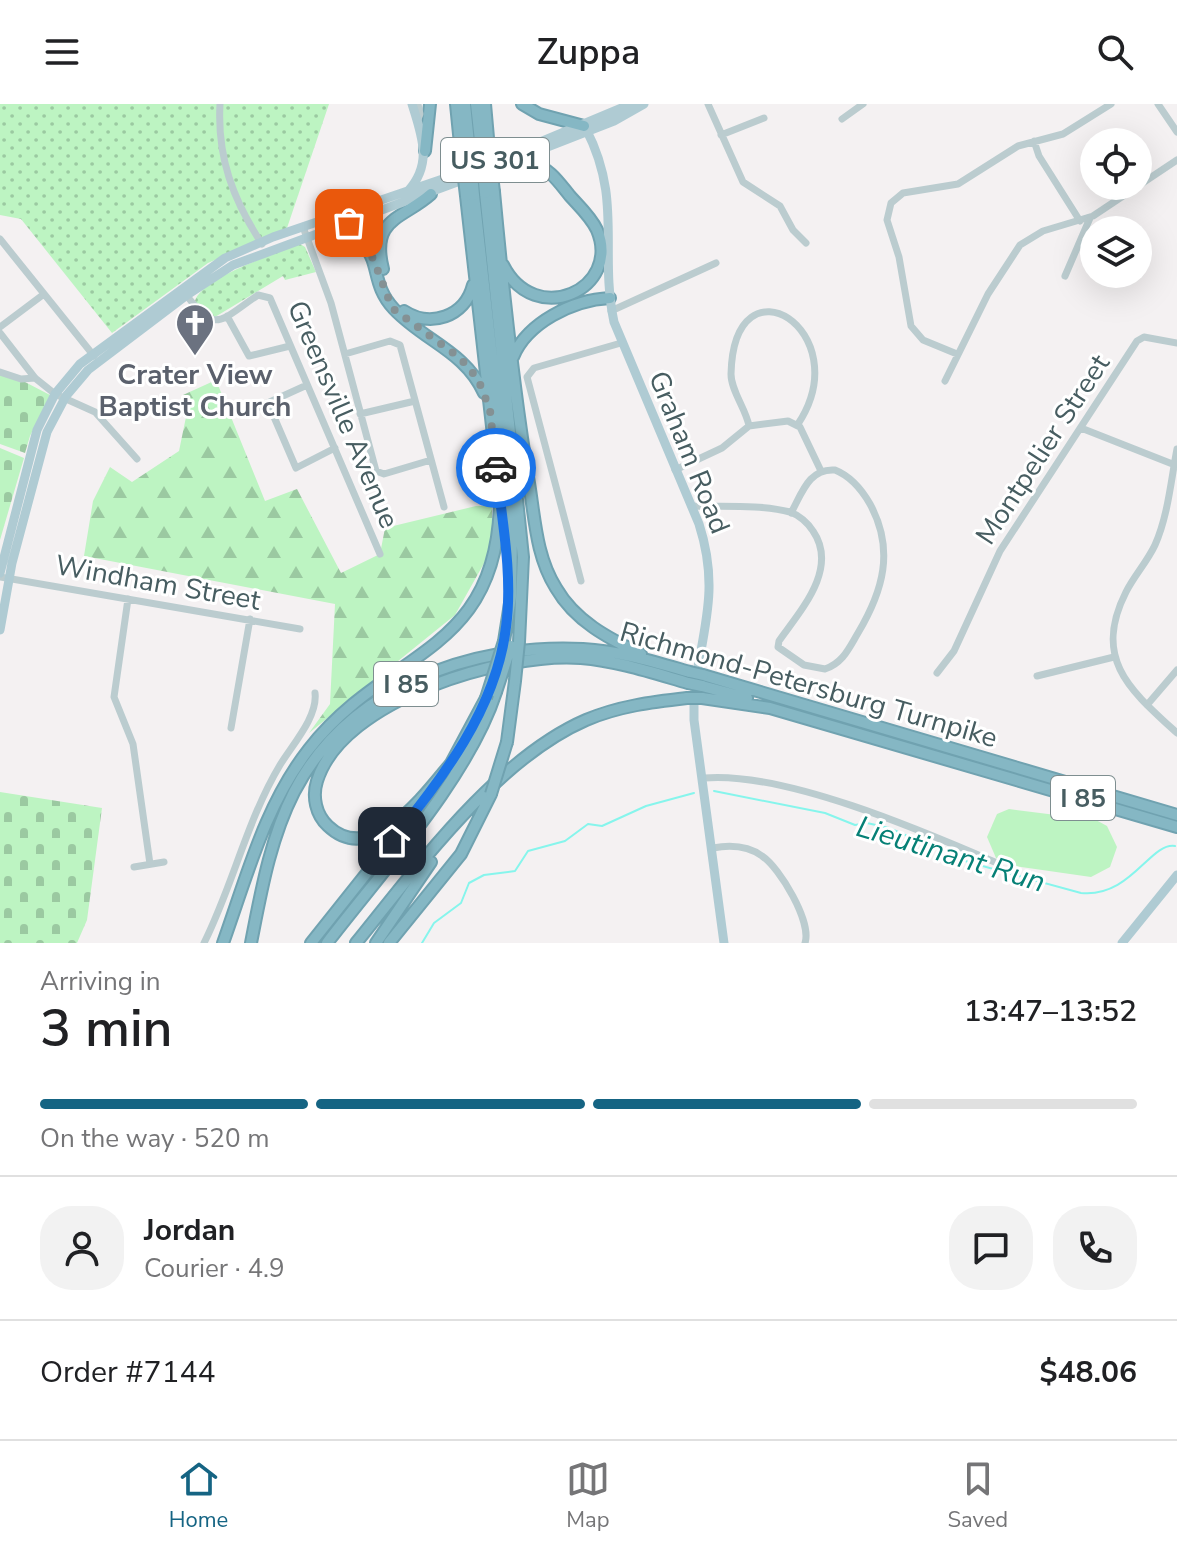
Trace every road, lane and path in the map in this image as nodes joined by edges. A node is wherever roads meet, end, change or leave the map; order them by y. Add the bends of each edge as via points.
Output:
1 (220, 104) edge
2 (412, 104) edge
3 (418, 104) edge
4 (430, 104) edge
5 (456, 104) edge
6 (465, 104) edge
7 (476, 104) edge
8 (485, 104) edge
9 (522, 104) edge
10 (631, 104) edge
11 (644, 104) edge
12 (708, 104) edge
13 (863, 104) edge
14 (1111, 104) edge
15 (1158, 104) edge
16 (764, 118) dead end
17 (842, 119) dead end
18 (417, 121) junction
19 (586, 129) junction
20 (1177, 132) edge
21 (721, 135) junction
22 (1034, 141) junction
23 (425, 151) junction
24 (475, 152) junction
25 (1177, 160) edge
26 (497, 167) junction
27 (1152, 177) edge
28 (406, 194) junction
29 (431, 194) junction
30 (480, 194) junction
31 (1117, 200) edge
32 (1093, 216) edge
33 (347, 218) junction
34 (1080, 221) joint
35 (327, 230) junction
36 (305, 232) junction
37 (352, 237) junction
38 (0, 239) edge
39 (1080, 241) edge
40 (806, 243) dead end
41 (264, 246) junction
42 (501, 259) junction
43 (716, 263) dead end
44 (474, 271) junction
45 (1065, 276) dead end
46 (184, 291) junction
47 (44, 294) junction
48 (610, 298) junction
49 (611, 311) junction
50 (227, 316) junction
51 (0, 330) edge
52 (621, 343) junction
53 (1177, 343) edge
54 (290, 346) junction
55 (345, 354) junction
56 (957, 354) junction
57 (95, 357) junction
58 (512, 359) junction
59 (0, 372) edge
60 (35, 378) junction
61 (945, 381) dead end
62 (307, 385) junction
63 (517, 394) junction
64 (60, 395) junction
65 (415, 401) junction
66 (268, 403) junction
67 (490, 410) junction
68 (360, 414) junction
69 (241, 415) dead end
70 (798, 424) junction
71 (749, 426) junction
72 (1081, 428) junction
73 (335, 448) junction
74 (1177, 449) edge
75 (137, 459) dead end
76 (431, 460) junction
77 (1176, 465) edge
78 (675, 470) junction
79 (821, 471) junction
80 (518, 498) junction
81 (500, 500) junction
82 (691, 506) junction
83 (444, 507) dead end
84 (791, 513) junction
85 (380, 554) dead end
86 (3, 576) edge
87 (581, 581) dead end
88 (128, 599) junction
89 (250, 619) junction
90 (507, 623) junction
91 (0, 624) edge
92 (300, 629) dead end
93 (511, 643) junction
94 (1114, 657) junction
95 (653, 661) junction
96 (1177, 670) edge
97 (937, 673) dead end
98 (1037, 676) dead end
99 (689, 677) junction
100 (702, 681) junction
101 (315, 693) dead end
102 (1147, 705) junction
103 (794, 715) junction
104 (231, 728) dead end
105 (1177, 733) edge
106 (453, 761) junction
107 (704, 778) junction
108 (475, 805) junction
109 (1177, 815) edge
110 (1177, 827) edge
111 (713, 848) junction
112 (164, 862) dead end
113 (997, 863) dead end
114 (150, 864) junction
115 (134, 867) dead end
116 (1177, 875) edge
117 (263, 882) junction
118 (204, 943) edge
119 (223, 943) edge
120 (244, 943) edge
121 (251, 943) edge
122 (311, 943) edge
123 (327, 943) edge
124 (356, 943) edge
125 (376, 943) edge
126 (389, 943) edge
127 (724, 943) edge
128 (805, 943) edge
129 (1122, 943) edge

1 - 41 street via 224,169
2 - 18 main road
3 - 18 street
4 - 23 highway
5 - 24 highway
6 - 24 highway
7 - 24 highway
8 - 24 highway
9 - 19 highway
10 - 19 main road, US 301
11 - 19 main road, US 301
12 - 21 street
13 - 17 street
14 - 22 street via 1063,134
15 - 20 street
16 - 21 street
18 - 23 main road
19 - 26 main road, US 301
19 - 28 main road, US 301
19 - 48 main road, Graham Road via 609,198
21 - 40 street via 743,182 780,206
22 - 34 street
22 - 56 street via 950,188 903,193 888,209 911,326 923,340
23 - 28 main road via 420,173
24 - 30 highway, bridge
24 - 30 highway, bridge
25 - 27 street
26 - 29 main road, US 301
26 - 42 highway via 530,163 547,170 592,221 601,246 590,280 577,292 556,299 522,289
28 - 33 main road, US 301
29 - 33 main road, US 301
29 - 44 highway via 398,213 382,235 381,260 392,298 413,316 445,317 468,299
30 - 42 highway
30 - 44 highway
30 - 80 highway
30 - 90 highway via 512,536
31 - 32 street
33 - 35 main road, US 301
33 - 36 main road, US 301
33 - 37 highway
34 - 56 street via 1043,231 1020,245
35 - 36 main road, US 301
35 - 37 highway
36 - 41 main road, US 301
36 - 55 street
37 - 67 highway via 370,252 392,308 466,364
38 - 47 street
39 - 45 street
41 - 46 main road, US 301
42 - 58 highway
43 - 49 street
44 - 67 highway
46 - 50 street via 206,319
46 - 57 main road, US 301
47 - 51 street
47 - 57 street
48 - 49 main road, Graham Road
48 - 58 highway via 535,326
49 - 52 main road, Graham Road
50 - 54 street via 247,354 260,356
50 - 54 street, Greensville Avenue via 265,295
51 - 60 street
52 - 78 main road, Graham Road
52 - 87 street via 534,368 527,377
53 - 72 street, Montpelier Street via 1144,337 1137,341
54 - 62 street, Greensville Avenue
55 - 65 street via 391,341 400,345
55 - 68 street
56 - 61 street
57 - 64 main road, US 301
58 - 63 highway
59 - 60 street
60 - 64 street
62 - 66 street
62 - 73 street, Greensville Avenue
63 - 80 highway
63 - 95 highway via 539,548 553,585 584,621
64 - 75 street via 95,412
64 - 86 main road, US 301
65 - 68 street
65 - 76 street
66 - 69 street
66 - 73 street via 296,468
67 - 81 highway
68 - 76 street via 376,471 382,474
70 - 71 street
70 - 71 street via 812,396 814,370 805,332 786,314 766,312 754,316 736,338 732,381
70 - 79 street
71 - 78 street via 722,448
72 - 77 street
72 - 97 street, Montpelier Street via 1000,551 954,651
73 - 85 street, Greensville Avenue
74 - 77 street
76 - 83 street
77 - 94 street via 1157,540 1116,616
78 - 82 main road, Graham Road
79 - 84 street via 808,481
79 - 84 street via 840,471 866,498 881,529 885,558 870,613 847,653 831,667 814,669 780,651 781,637 813,590 822,560 814,532
80 - 93 highway via 523,557
81 - 90 highway
81 - 119 highway via 496,557 475,603 446,634 341,715 296,767 263,830
82 - 84 street
82 - 107 main road, Graham Road via 711,581 693,703
86 - 88 street, Windham Street
86 - 91 main road, US 301
88 - 89 street, Windham Street
88 - 114 street via 114,697 133,744
89 - 92 street, Windham Street
89 - 104 street
90 - 93 highway
93 - 106 highway, bridge
93 - 123 highway, bridge via 480,732 460,767
93 - 126 highway, bridge via 515,681 507,742 491,794 461,854
94 - 98 street
94 - 102 street
95 - 99 highway, Richmond-Petersburg Turnpike / I 85
95 - 117 highway, Richmond-Petersburg Turnpike / I 85 via 548,649 458,663 392,691 346,725 313,761 286,810
96 - 102 street
99 - 100 highway, bridge
99 - 106 highway via 580,658 453,676 388,707 341,745 318,778 317,809 338,833 370,836 407,814
100 - 103 highway
100 - 109 highway, Richmond-Petersburg Turnpike / I 85
101 - 118 street via 313,709 272,780
102 - 105 street
103 - 108 highway, Richmond-Petersburg Turnpike / I 85, bridge via 702,698 616,709 567,729 517,763
103 - 110 highway, Richmond-Petersburg Turnpike / I 85
106 - 122 highway
107 - 111 main road, Graham Road
107 - 113 street via 725,777 819,797
108 - 124 highway, Richmond-Petersburg Turnpike / I 85
108 - 125 highway
111 - 127 main road, Graham Road
111 - 128 street via 746,849 766,859 805,921
112 - 114 street
114 - 115 street
116 - 129 main road
117 - 120 highway
117 - 121 highway, Richmond-Petersburg Turnpike / I 85

